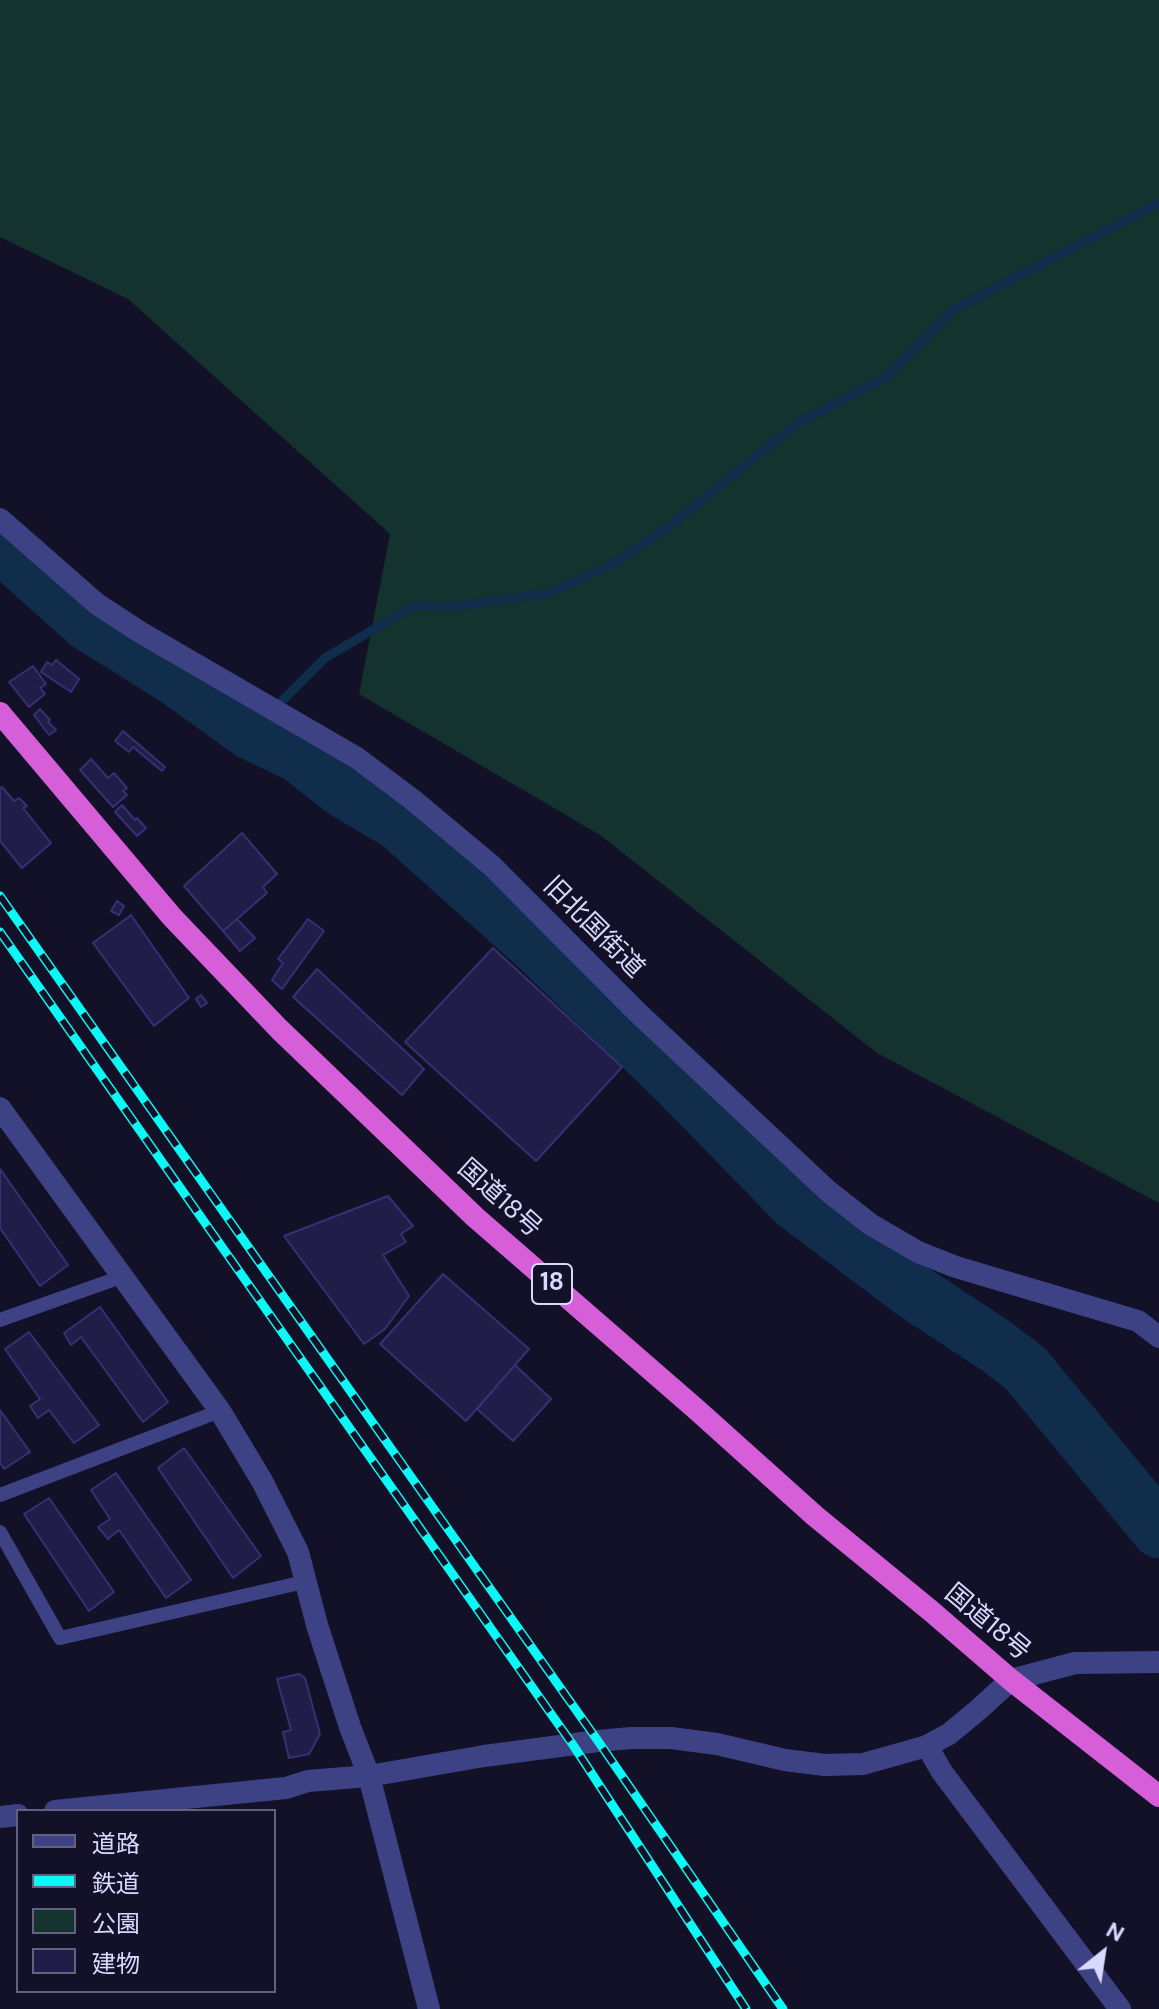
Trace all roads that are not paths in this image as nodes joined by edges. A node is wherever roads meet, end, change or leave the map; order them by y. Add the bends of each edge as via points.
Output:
1 (0, 519) edge
2 (0, 713) edge
3 (3, 1118) edge
4 (121, 1277) junction
5 (0, 1320) edge
6 (1159, 1337) edge
7 (220, 1411) junction
8 (0, 1495) edge
9 (0, 1532) edge
10 (304, 1582) junction
11 (1159, 1662) edge
12 (1011, 1680) junction
13 (927, 1746) junction
14 (369, 1776) junction
15 (1159, 1796) edge
16 (75, 1809) edge
17 (429, 2009) edge
18 (1120, 2009) edge

1 - 6 street, 旧北国街道 via 97,604 357,758 413,800 492,866 637,1012 870,1224 956,1267 1138,1321
2 - 12 highway, 国道18号 / 18 via 172,917 386,1133 815,1516
3 - 4 street
4 - 5 lane
4 - 7 street
7 - 8 lane
7 - 10 street via 298,1552
9 - 10 lane via 60,1638
10 - 14 street
11 - 12 street via 1075,1663
12 - 13 street via 949,1734
12 - 15 highway, 国道18号 / 18
13 - 14 street via 863,1764 825,1765 717,1744 631,1738
13 - 18 street
14 - 16 street
14 - 17 street

